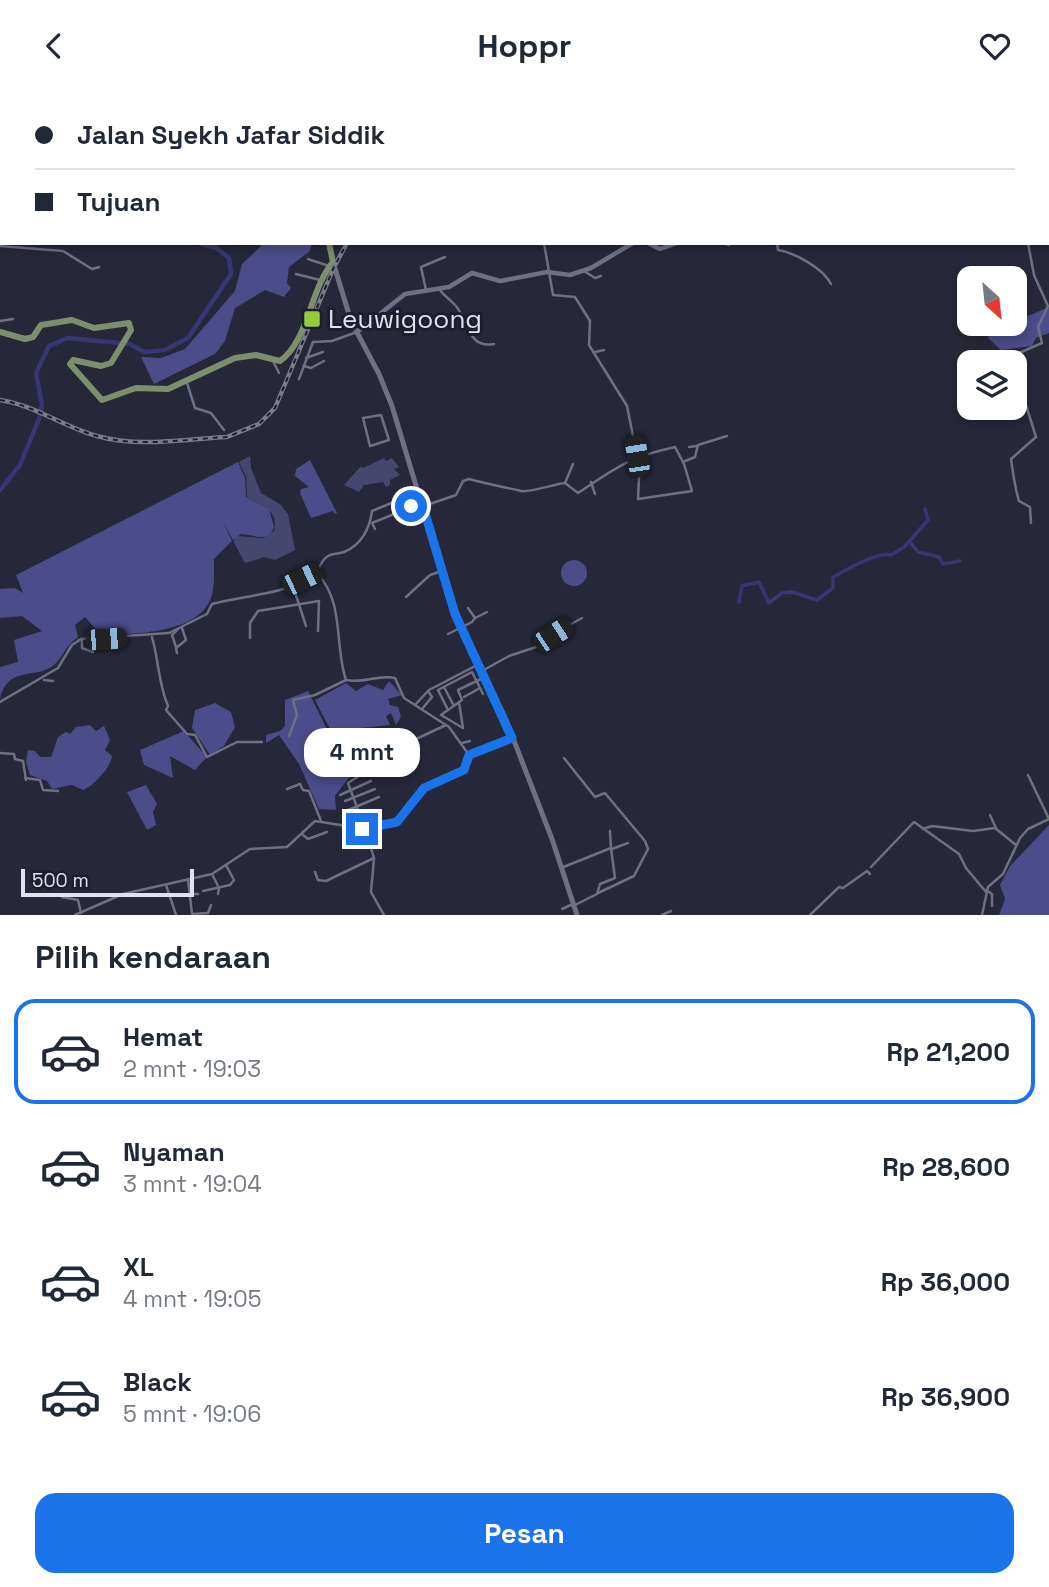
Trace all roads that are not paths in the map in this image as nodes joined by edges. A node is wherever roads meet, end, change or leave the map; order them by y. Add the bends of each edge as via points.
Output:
1 (330, 245) edge
2 (544, 245) edge
3 (630, 245) edge
4 (652, 245) edge
5 (671, 245) edge
6 (777, 245) edge
7 (1028, 245) edge
8 (0, 246) edge
9 (446, 257) dead end
10 (308, 259) dead end
11 (331, 264) junction
12 (99, 267) dead end
13 (584, 271) junction
14 (547, 272) junction
15 (296, 274) dead end
16 (601, 276) dead end
17 (320, 280) junction
18 (831, 284) dead end
19 (439, 289) junction
20 (426, 291) junction
21 (13, 319) dead end
22 (351, 320) junction
23 (0, 321) edge
24 (334, 326) dead end
25 (0, 332) edge
26 (357, 332) junction
27 (495, 344) dead end
28 (604, 351) dead end
29 (323, 352) dead end
30 (595, 352) junction
31 (306, 358) junction
32 (272, 361) junction
33 (324, 361) dead end
34 (304, 366) junction
35 (279, 373) dead end
36 (299, 379) dead end
37 (187, 383) junction
38 (396, 418) junction
39 (385, 422) junction
40 (224, 430) dead end
41 (727, 436) dead end
42 (696, 446) junction
43 (689, 447) dead end
44 (638, 456) junction
45 (683, 462) junction
46 (573, 464) dead end
47 (591, 482) junction
48 (565, 483) junction
49 (419, 492) junction
50 (595, 493) dead end
51 (423, 504) junction
52 (372, 523) junction
53 (1031, 523) dead end
54 (375, 529) dead end
55 (442, 571) junction
56 (316, 572) junction
57 (292, 583) junction
58 (406, 597) dead end
59 (300, 604) junction
60 (468, 608) dead end
61 (488, 612) dead end
62 (475, 618) junction
63 (582, 618) dead end
64 (306, 627) dead end
65 (180, 629) junction
66 (461, 629) junction
67 (318, 631) dead end
68 (448, 634) dead end
69 (152, 637) junction
70 (250, 638) dead end
71 (82, 639) junction
72 (176, 647) junction
73 (93, 652) dead end
74 (177, 653) dead end
75 (478, 664) junction
76 (484, 674) junction
77 (43, 678) junction
78 (346, 680) junction
79 (476, 680) junction
80 (53, 681) dead end
81 (454, 682) junction
82 (467, 686) junction
83 (444, 687) junction
84 (480, 688) junction
85 (458, 689) junction
86 (428, 691) junction
87 (439, 693) junction
88 (470, 693) junction
89 (483, 694) dead end
90 (432, 697) junction
91 (463, 697) junction
92 (0, 702) edge
93 (459, 702) junction
94 (415, 705) junction
95 (454, 706) junction
96 (422, 709) junction
97 (448, 710) junction
98 (446, 725) junction
99 (289, 736) dead end
100 (512, 738) junction
101 (414, 740) dead end
102 (470, 741) dead end
103 (262, 742) dead end
104 (462, 743) junction
105 (0, 753) edge
106 (469, 755) junction
107 (564, 758) dead end
108 (1028, 775) dead end
109 (359, 776) dead end
110 (372, 781) dead end
111 (287, 789) dead end
112 (375, 789) dead end
113 (350, 790) junction
114 (58, 791) dead end
115 (340, 795) dead end
116 (379, 797) dead end
117 (353, 798) junction
118 (345, 801) dead end
119 (356, 807) junction
120 (346, 811) dead end
121 (990, 815) dead end
122 (1049, 819) edge
123 (321, 821) junction
124 (996, 828) junction
125 (365, 829) junction
126 (923, 829) junction
127 (610, 831) dead end
128 (327, 832) dead end
129 (303, 835) junction
130 (628, 843) dead end
131 (1016, 845) junction
132 (611, 849) junction
133 (374, 858) junction
134 (226, 865) junction
135 (871, 867) dead end
136 (561, 868) junction
137 (315, 872) dead end
138 (212, 874) junction
139 (870, 874) dead end
140 (188, 879) junction
141 (166, 885) junction
142 (219, 888) junction
143 (203, 891) dead end
144 (986, 891) junction
145 (598, 893) junction
146 (190, 894) junction
147 (198, 894) dead end
148 (218, 894) dead end
149 (62, 897) dead end
150 (211, 905) dead end
151 (573, 905) junction
152 (992, 906) dead end
153 (562, 909) dead end
154 (671, 911) dead end
155 (81, 913) junction
156 (75, 915) edge
157 (176, 915) edge
158 (384, 915) edge
159 (577, 915) edge
160 (662, 915) edge
161 (810, 915) edge
162 (982, 915) edge

1 - 11 main road
2 - 14 street
3 - 13 street
4 - 5 street via 660,249
6 - 18 street via 778,250 793,253 827,275
7 - 53 street via 1034,275 1048,306 1038,327 1042,343 1018,354 1024,399 1036,437 1012,459 1015,488 1019,501 1030,507
8 - 12 street via 56,250 73,255 92,269
9 - 20 street via 421,267
10 - 11 street
11 - 17 main road
11 - 22 main road
13 - 14 street
13 - 16 street via 595,278
14 - 19 street via 500,281 472,274
14 - 30 street via 552,295 575,297 588,316 589,345
15 - 17 street
17 - 32 main road via 293,348 282,361
19 - 20 street
19 - 27 street via 457,307 472,338
20 - 26 street via 395,300
21 - 23 street
22 - 24 street
22 - 26 main road
25 - 37 main road via 27,339 46,323 75,320 94,328 127,322 131,328 118,355 105,365 73,360 70,366 102,400 134,389 164,390
26 - 31 street via 313,342
26 - 38 main road
28 - 30 street
29 - 31 street
30 - 44 street via 627,406
31 - 34 street
32 - 35 street
32 - 37 main road via 256,355 235,358
33 - 34 street via 315,367
34 - 36 street
37 - 40 street via 195,408 211,413
38 - 39 street
38 - 49 main road
39 - 39 street via 380,415 363,418 370,446 389,440
41 - 42 street
42 - 43 street
42 - 45 street via 694,458
44 - 45 street via 675,447
44 - 45 street via 639,500 692,491
44 - 47 street
46 - 48 street
47 - 48 street via 577,493
47 - 50 street
48 - 51 street via 523,492 469,478 456,495
49 - 51 main road
49 - 52 street via 372,511
51 - 52 street
51 - 55 main road
52 - 54 street
52 - 56 street via 359,543 327,557
55 - 58 street via 430,575
55 - 66 main road
56 - 57 street
56 - 78 street via 325,582 336,614
57 - 59 street
57 - 65 street via 262,596 212,604 206,614
59 - 64 street
59 - 67 street via 319,601
59 - 70 street via 258,611 250,623
60 - 62 street
61 - 62 street
62 - 66 street
63 - 76 street via 550,636 545,644 510,656
65 - 69 street
65 - 72 street via 172,636
65 - 72 street via 186,641
66 - 68 street
66 - 75 main road
69 - 71 street
69 - 103 street via 166,710 187,734 195,735 206,757 237,742
71 - 73 street via 82,648
71 - 77 street via 72,645 62,665
72 - 74 street
75 - 76 main road
75 - 86 street
76 - 79 street
76 - 100 main road
77 - 80 street
77 - 92 street
78 - 94 street via 393,677 403,697
78 - 99 street via 293,700 297,715
79 - 81 street via 472,672
79 - 82 street
79 - 84 street
81 - 83 street
81 - 85 street
82 - 85 street
82 - 88 street
83 - 87 street
83 - 95 street
84 - 88 street
84 - 89 street
85 - 91 street
86 - 90 street
86 - 94 street
87 - 90 street
87 - 97 street
88 - 91 street
90 - 96 street
91 - 93 street
93 - 95 street
93 - 97 street via 463,727 442,716
94 - 96 street
95 - 97 street
96 - 98 street
98 - 101 street
98 - 104 street
100 - 106 street
100 - 136 main road
102 - 104 street
104 - 106 street
105 - 114 street via 23,761 26,779 40,780 43,790
106 - 125 street via 464,770 424,788 397,822
107 - 145 street via 595,797 605,793 621,810 648,849 634,876
108 - 122 street
109 - 113 street via 349,781
110 - 113 street
111 - 123 street via 300,784 309,791
112 - 117 street
113 - 115 street
113 - 117 street
116 - 119 street
117 - 118 street
117 - 119 street
119 - 120 street
119 - 125 street
121 - 124 street
122 - 131 street via 1027,830
123 - 125 street
123 - 129 street
124 - 126 street
124 - 131 street
125 - 133 street
126 - 135 street via 911,823
126 - 144 street via 960,855
127 - 132 street
128 - 129 street via 308,839
129 - 134 street via 287,847 250,849
130 - 132 street
131 - 144 street via 1003,874
132 - 136 street
132 - 145 street via 615,878 600,884
133 - 137 street via 326,881 318,880
133 - 158 street via 373,897
134 - 138 street
134 - 142 street via 233,880
136 - 151 main road
138 - 140 street
138 - 142 street
139 - 161 street via 868,871 839,887
140 - 141 street
140 - 146 street
141 - 155 street via 122,894
141 - 157 street
142 - 143 street
142 - 148 street
144 - 152 street via 992,894
144 - 162 street
145 - 151 street
146 - 147 street
146 - 150 street via 192,914 208,912
149 - 155 street via 79,901
151 - 153 street
151 - 159 main road
154 - 160 street
155 - 156 street

